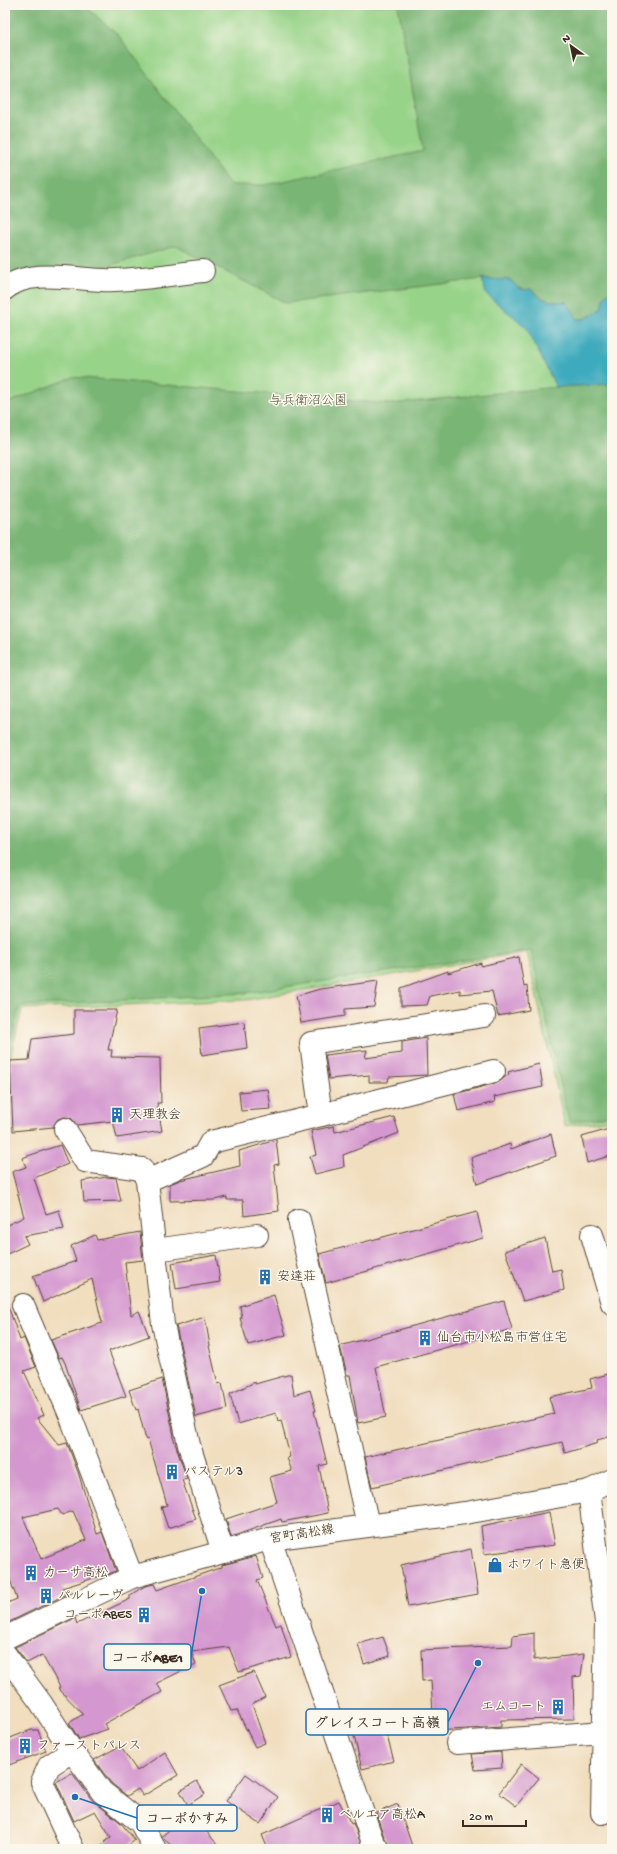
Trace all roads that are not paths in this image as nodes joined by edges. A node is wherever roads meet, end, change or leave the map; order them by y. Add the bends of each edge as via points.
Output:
1 (203, 271) dead end
2 (5, 289) edge
3 (484, 1016) dead end
4 (494, 1071) dead end
5 (321, 1114) junction
6 (65, 1129) dead end
7 (147, 1181) junction
8 (299, 1220) dead end
9 (257, 1235) dead end
10 (592, 1235) dead end
11 (156, 1250) junction
12 (612, 1303) edge
13 (23, 1304) dead end
14 (612, 1480) edge
15 (589, 1491) junction
16 (368, 1525) junction
17 (270, 1539) junction
18 (223, 1552) junction
19 (132, 1577) junction
20 (609, 1621) edge
21 (5, 1638) edge
22 (5, 1654) edge
23 (604, 1732) junction
24 (457, 1742) dead end
25 (72, 1751) junction
26 (602, 1813) dead end
27 (73, 1849) edge
28 (155, 1849) edge
29 (378, 1849) edge

1 - 2 street via 115,280 50,275 32,277 9,285
3 - 5 street via 311,1043
4 - 5 street
5 - 7 street via 211,1142 203,1156
6 - 7 street via 85,1161 142,1169
7 - 11 street
8 - 16 street
9 - 11 street
10 - 12 street
11 - 18 street via 163,1324 187,1437
13 - 19 street via 70,1415
14 - 15 street, 宮町高松線
15 - 16 street, 宮町高松線 via 465,1513
15 - 20 street
16 - 17 street, 宮町高松線
17 - 18 street, 宮町高松線
17 - 29 street via 372,1840
18 - 19 street, 宮町高松線
19 - 21 street, 宮町高松線
20 - 23 street
22 - 25 street
23 - 24 street
23 - 26 street
25 - 27 street via 49,1766 42,1782
25 - 28 street via 102,1792 140,1822

